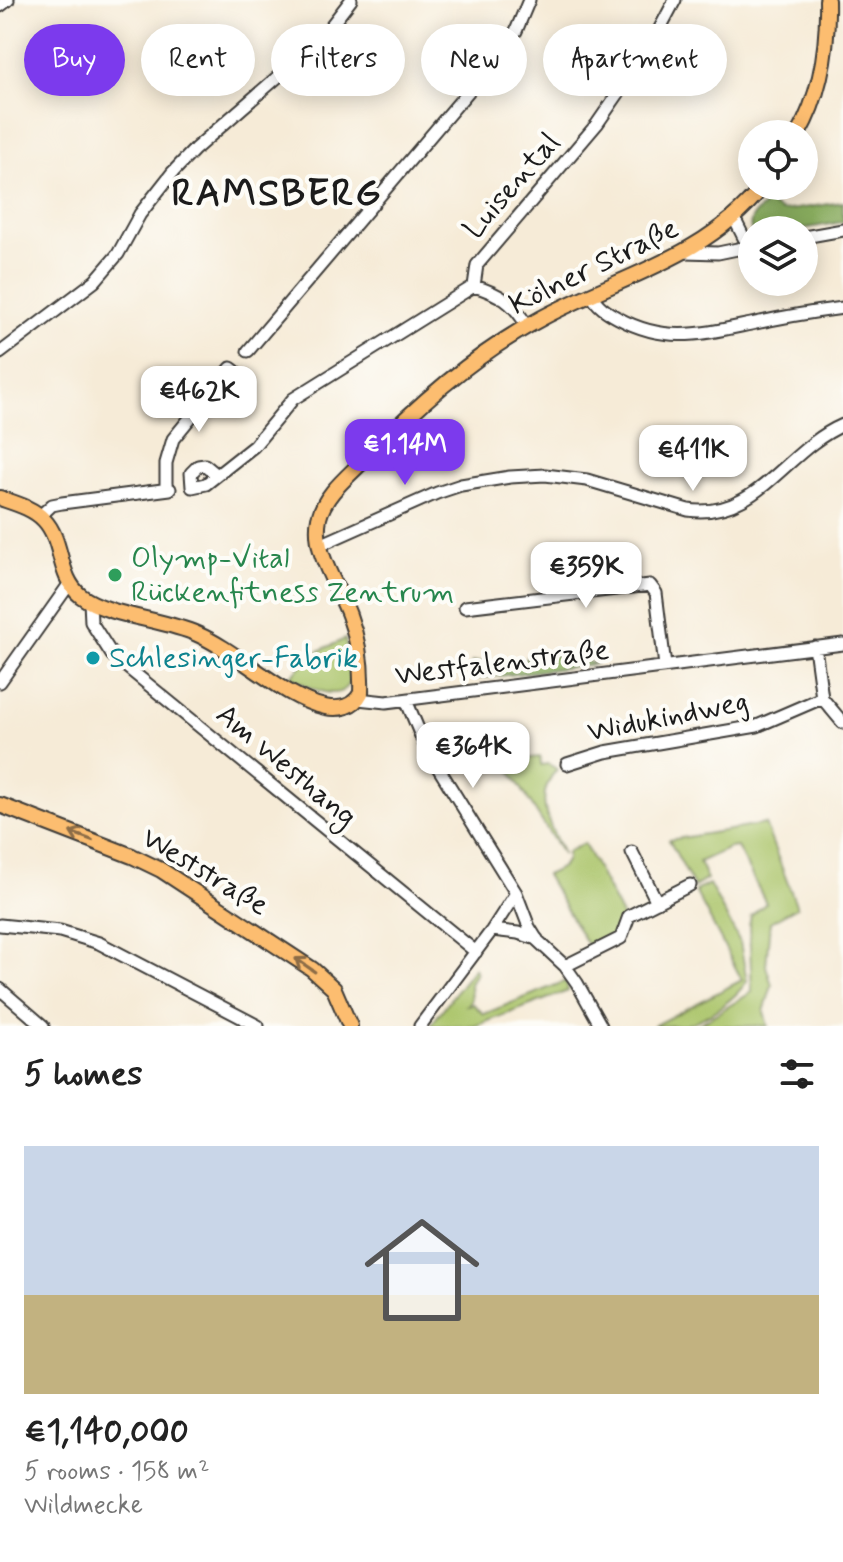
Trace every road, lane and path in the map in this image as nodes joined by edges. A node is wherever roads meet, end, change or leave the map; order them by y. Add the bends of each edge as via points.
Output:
1 (8, 0) edge
2 (351, 0) edge
3 (529, 0) edge
4 (675, 0) edge
5 (827, 0) edge
6 (0, 6) edge
7 (804, 120) edge
8 (750, 200) edge
9 (734, 218) junction
10 (738, 226) edge
11 (843, 230) edge
12 (718, 231) junction
13 (818, 234) edge
14 (736, 249) joint
15 (685, 252) junction
16 (474, 286) junction
17 (591, 294) junction
18 (843, 308) edge
19 (527, 326) junction
20 (248, 351) dead end
21 (0, 353) edge
22 (235, 371) dead end
23 (843, 425) edge
24 (217, 475) dead end
25 (0, 498) edge
26 (40, 516) junction
27 (320, 545) junction
28 (70, 583) junction
29 (90, 602) junction
30 (465, 607) dead end
31 (843, 644) edge
32 (815, 647) junction
33 (665, 666) junction
34 (0, 682) edge
35 (822, 698) junction
36 (358, 699) junction
37 (406, 700) junction
38 (843, 723) edge
39 (567, 764) dead end
40 (0, 805) edge
41 (632, 852) dead end
42 (690, 885) dead end
43 (516, 893) junction
44 (657, 902) junction
45 (0, 925) edge
46 (492, 930) junction
47 (537, 940) junction
48 (476, 952) junction
49 (565, 966) junction
50 (0, 989) edge
51 (43, 1026) edge
52 (258, 1026) edge
53 (350, 1026) edge
54 (420, 1026) edge
55 (601, 1026) edge

1 - 6 street
2 - 21 street via 320,40 173,172 95,281
3 - 20 street via 495,60
4 - 16 street, Luisental via 655,40 597,124 477,265
5 - 7 main road via 823,61
8 - 9 main road, Kölner Straße
9 - 10 street
9 - 12 main road, Kölner Straße
11 - 13 street
12 - 14 street
12 - 15 main road, Kölner Straße
14 - 15 street
15 - 17 main road, Kölner Straße
16 - 19 street via 500,294
16 - 24 street via 293,399 254,446
17 - 18 street via 600,307 627,323 680,336
17 - 19 main road, Kölner Straße
19 - 27 main road, Kölner Straße via 460,373 353,470 322,509
22 - 26 street via 231,368 173,439 166,463 169,489 52,505
23 - 27 street via 807,446 753,495 722,510 683,509 587,480 517,476 437,493
25 - 26 main road
26 - 28 main road via 54,537
27 - 36 main road, Kölner Straße via 352,623 361,681
28 - 29 main road
28 - 34 street
29 - 36 main road via 201,635 312,703 337,708
29 - 48 street, Am Westhang via 91,622 112,655
30 - 33 street via 650,585 656,593
31 - 32 street, Westfalenstraße
32 - 33 street, Westfalenstraße
32 - 35 street
33 - 37 street, Westfalenstraße
35 - 38 street
35 - 39 street, Widukindweg via 757,726 605,752
36 - 37 street, Westfalenstraße
37 - 43 street via 426,748
53 -> 40 main road, Weststraße via 334,989 312,969 161,870
41 - 44 street
42 - 44 street
43 - 46 street
43 - 47 street
44 - 49 street via 629,916 621,938
45 - 52 street via 60,931 99,943
46 - 47 street
46 - 48 street
47 - 49 street
48 - 54 street
49 - 55 street
50 - 51 street

